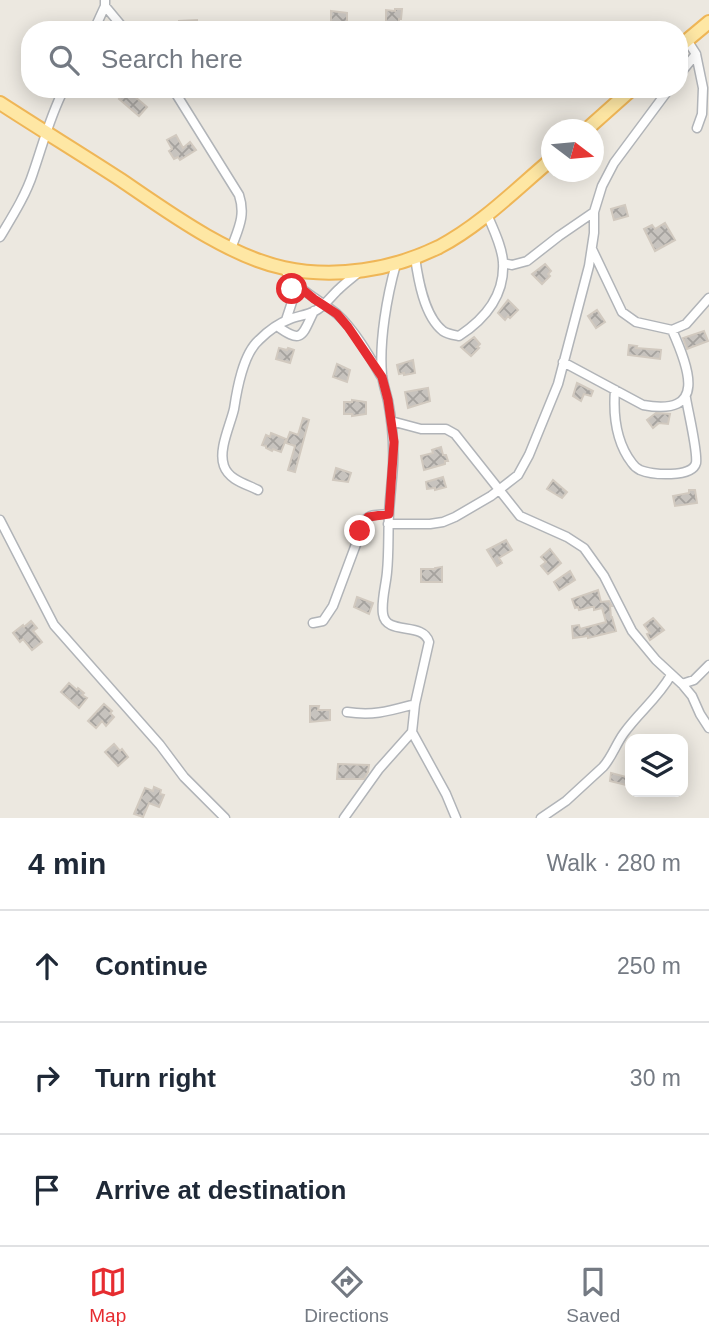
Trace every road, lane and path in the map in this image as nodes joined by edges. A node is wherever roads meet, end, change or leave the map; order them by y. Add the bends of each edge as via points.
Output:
1 (105, 3) edge
2 (98, 21) edge
3 (118, 21) edge
4 (709, 23) edge
5 (688, 40) edge
6 (688, 48) edge
7 (696, 54) junction
8 (688, 64) edge
9 (60, 98) edge
10 (179, 98) edge
11 (622, 98) edge
12 (662, 98) edge
13 (0, 103) edge
14 (598, 119) edge
15 (697, 128) dead end
16 (45, 132) junction
17 (541, 168) edge
18 (594, 212) junction
19 (487, 214) junction
20 (0, 237) edge
21 (231, 249) junction
22 (592, 249) junction
23 (415, 257) junction
24 (503, 263) junction
25 (397, 264) junction
26 (362, 270) junction
27 (287, 274) junction
28 (709, 298) edge
29 (323, 306) junction
30 (314, 312) junction
31 (286, 320) junction
32 (277, 326) junction
33 (672, 330) junction
34 (563, 362) junction
35 (382, 377) junction
36 (615, 390) junction
37 (686, 398) junction
38 (391, 421) junction
39 (258, 489) dead end
40 (500, 489) junction
41 (389, 514) junction
42 (0, 521) edge
43 (388, 524) junction
44 (313, 623) dead end
45 (709, 665) edge
46 (671, 676) junction
47 (682, 684) junction
48 (415, 704) junction
49 (347, 712) dead end
50 (709, 728) edge
51 (412, 732) junction
52 (225, 818) edge
53 (344, 818) edge
54 (456, 818) edge
55 (541, 818) edge

1 - 2 street
1 - 3 street
4 - 5 main road
6 - 7 street
7 - 8 street
7 - 15 street via 703,88
9 - 16 street
10 - 21 street via 243,206
11 - 14 main road
12 - 18 street via 608,173
13 - 16 main road
16 - 20 street via 33,176
16 - 21 main road
17 - 19 main road
18 - 22 street
18 - 24 street via 527,261
19 - 23 main road
19 - 24 street
21 - 27 main road
22 - 33 street via 622,312 636,322
22 - 34 street
23 - 24 street via 429,312 445,332 459,336 496,300
23 - 25 main road
25 - 26 main road
25 - 35 street via 389,289
26 - 27 main road
26 - 29 street
27 - 29 street
27 - 31 street via 292,302
28 - 33 street via 686,324
29 - 30 street
29 - 35 street via 348,327
30 - 31 street
30 - 32 street via 297,337
31 - 32 street
32 - 39 street via 257,340 242,372 222,458 230,475
33 - 37 street via 690,384
34 - 36 street
34 - 40 street via 529,455 518,475
35 - 38 street
36 - 37 street via 655,408
36 - 37 street via 614,416 621,442 632,464 648,472 683,474 694,466
38 - 40 street via 455,434
38 - 41 street
40 - 43 street via 443,522
40 - 46 street via 520,516 584,548 632,631
41 - 43 street
41 - 44 street via 365,520 333,606 323,621
42 - 52 street via 54,625
43 - 48 street via 383,617 389,625 424,633 429,642
45 - 47 street via 694,680
46 - 47 street
46 - 55 street via 623,733 603,767
47 - 50 street
48 - 49 street via 367,715
48 - 51 street
51 - 53 street
51 - 54 street

